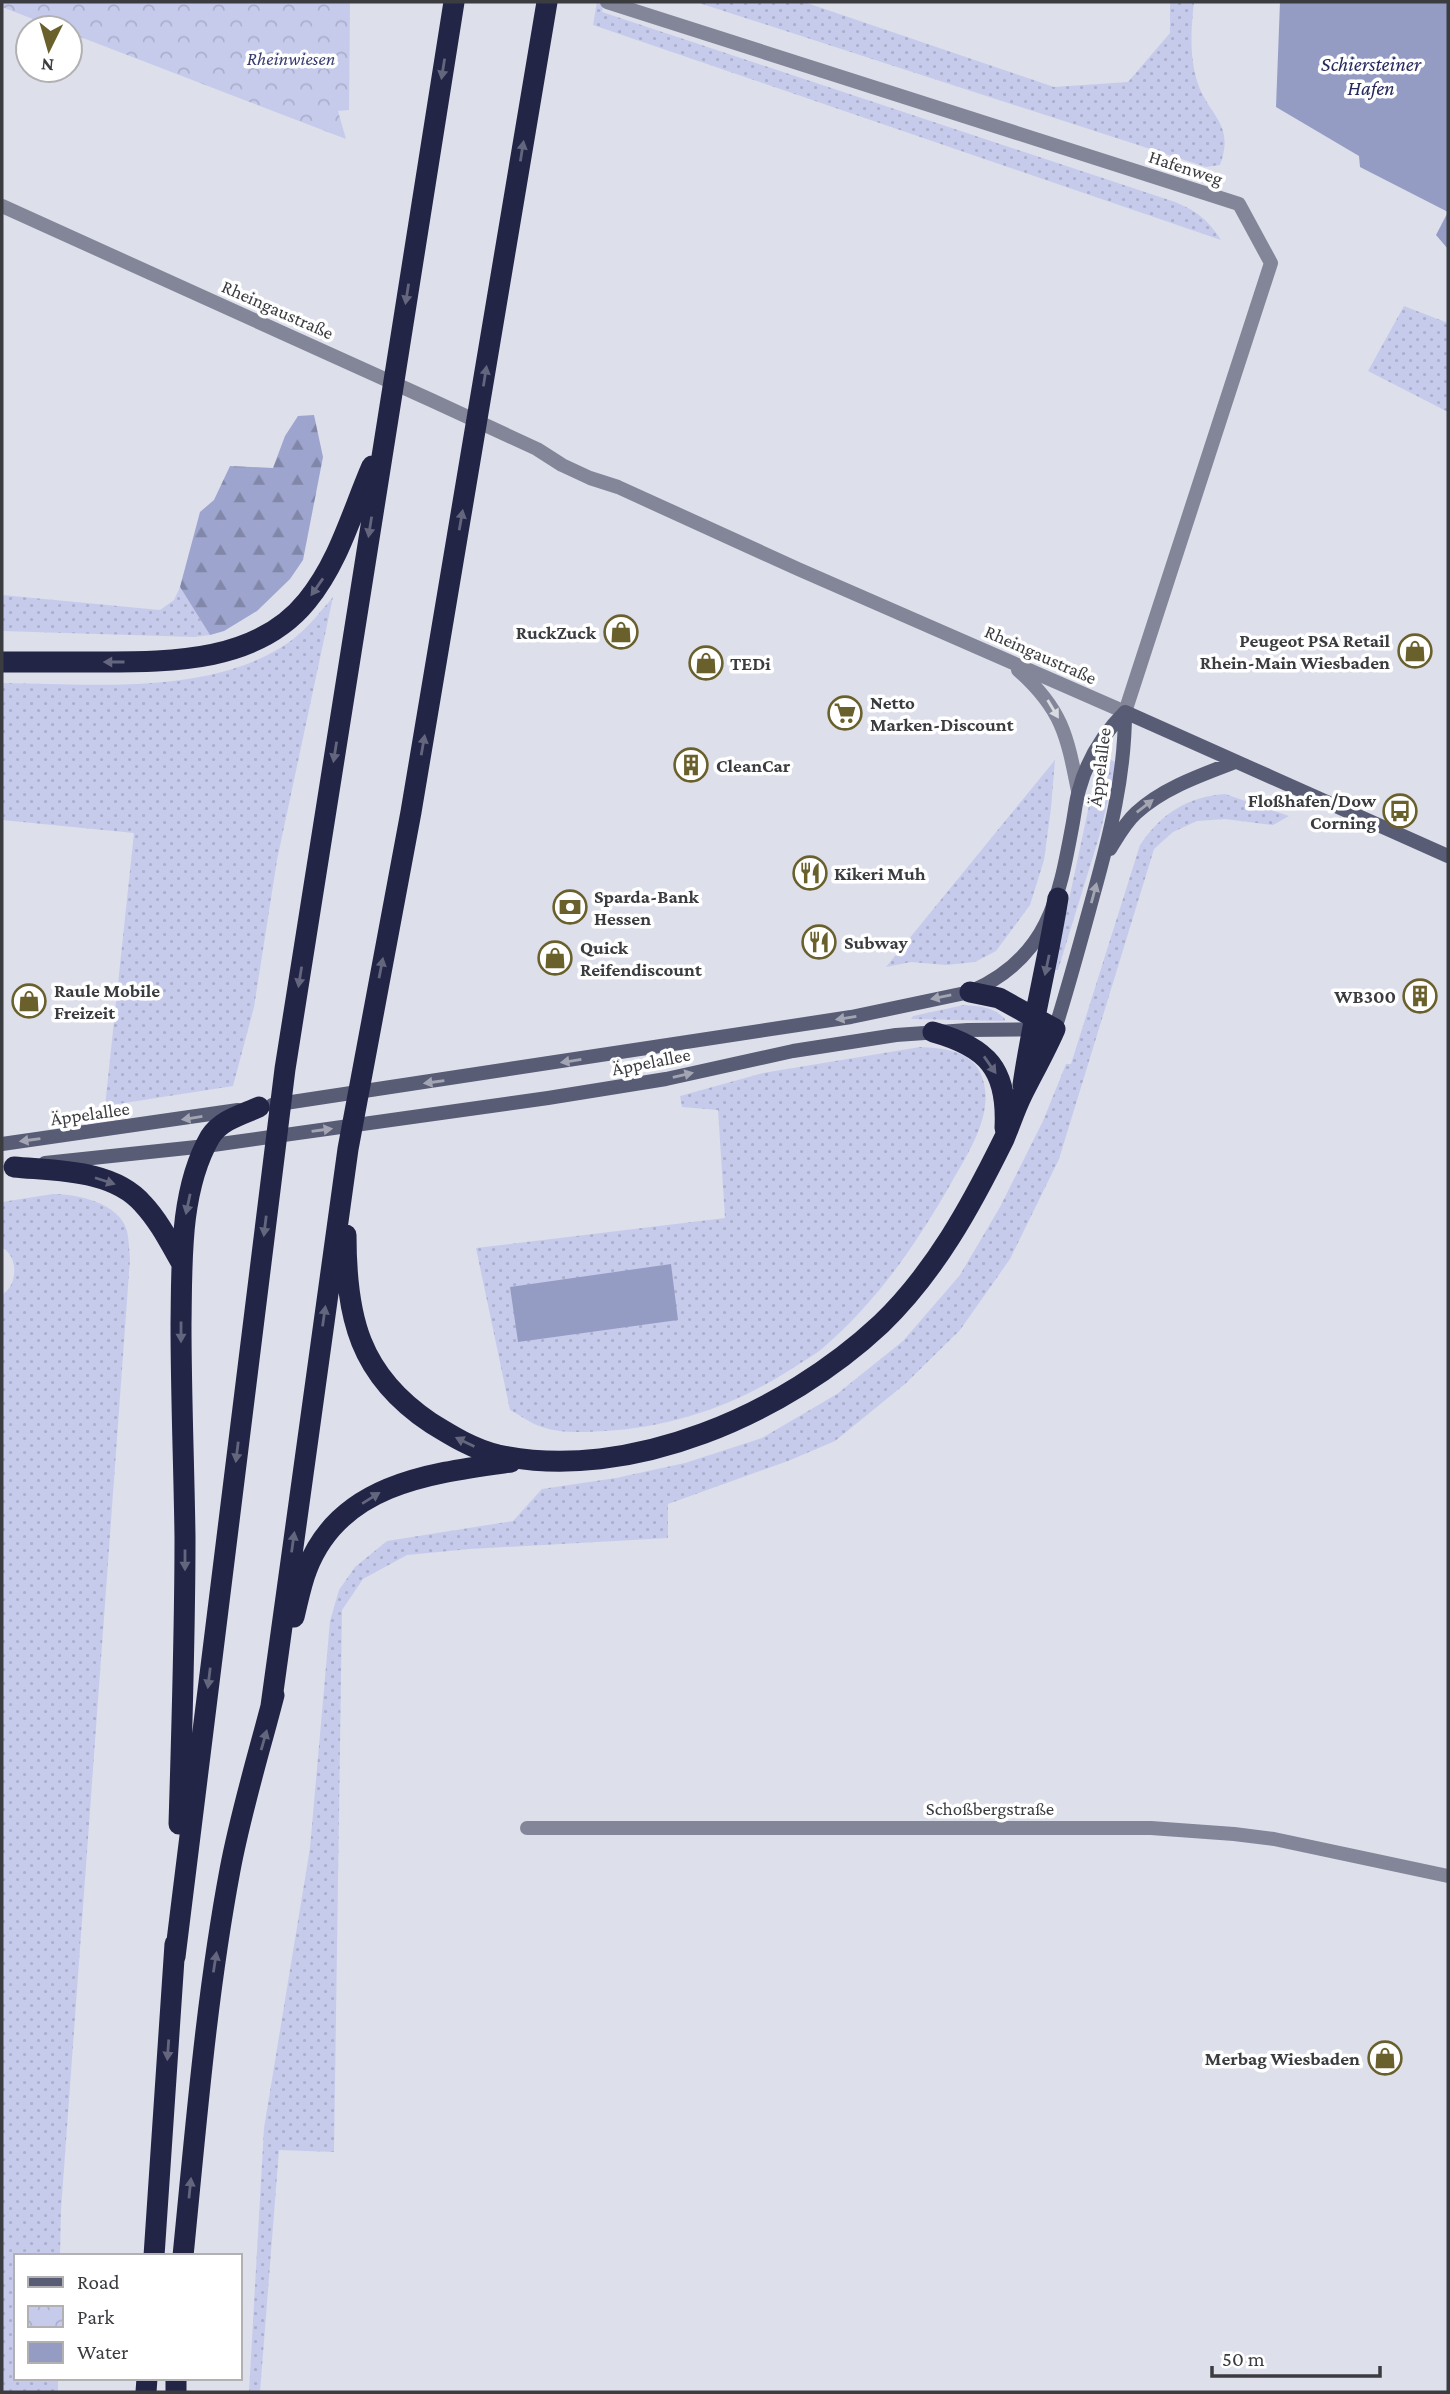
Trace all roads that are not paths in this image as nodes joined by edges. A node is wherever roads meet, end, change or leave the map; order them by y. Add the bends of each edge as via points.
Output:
1 (454, 2) edge
2 (547, 2) edge
3 (607, 2) edge
4 (2, 206) edge
5 (384, 435) junction
6 (1006, 660) junction
7 (2, 662) edge
8 (1125, 712) junction
9 (1235, 762) junction
10 (1078, 791) junction
11 (1448, 856) edge
12 (1103, 859) junction
13 (1058, 898) junction
14 (970, 992) junction
15 (1032, 1024) junction
16 (1055, 1029) junction
17 (933, 1032) junction
18 (1021, 1097) junction
19 (259, 1107) junction
20 (1004, 1138) junction
21 (2, 1144) edge
22 (206, 1146) junction
23 (348, 1149) junction
24 (8, 1168) edge
25 (182, 1264) junction
26 (531, 1460) junction
27 (271, 1706) junction
28 (527, 1828) dead end
29 (1448, 1876) edge
30 (175, 1957) junction
31 (155, 2254) edge
32 (183, 2254) edge

1 -> 5 highway
23 -> 2 highway via 411,812
3 - 8 street, Hafenweg via 1239,204 1271,263
4 - 6 street, Rheingaustraße via 537,449 581,474
5 -> 7 highway via 337,555 306,603 272,632 228,651 180,660
5 -> 30 highway via 285,1069
6 - 8 street, Rheingaustraße
6 -> 10 street via 1052,705 1069,748
8 - 9 main road, Rheingaustraße
8 - 10 main road, Äppelallee via 1102,737
8 - 12 main road, Äppelallee via 1122,769
9 - 11 main road, Rheingaustraße
12 -> 9 main road via 1125,826 1148,803
10 - 13 main road, Äppelallee
16 -> 12 main road, Äppelallee
13 - 14 main road, Äppelallee via 1044,928 1024,954 999,976
13 -> 15 highway
14 - 15 highway via 999,998
14 -> 19 main road, Äppelallee via 811,1023
15 - 16 highway
15 - 17 main road, Äppelallee
15 - 18 highway
16 - 18 highway
17 -> 20 highway via 969,1045 990,1062 1003,1095
22 -> 17 main road, Äppelallee via 548,1098 666,1079 793,1051
18 - 20 highway
19 -> 21 main road, Äppelallee
19 - 22 highway via 218,1126
20 - 26 highway via 971,1205 920,1280 880,1324 813,1378 761,1409 706,1433 648,1450 588,1459
22 - 24 main road, Äppelallee
22 -> 25 highway via 186,1216
26 -> 23 highway via 470,1446 448,1434 400,1399 369,1359 358,1337 347,1280
27 -> 23 highway
24 -> 25 highway via 74,1173 124,1189 142,1202
25 -> 30 highway via 185,1613
27 -> 26 highway via 306,1570 329,1530 375,1494 404,1481
32 -> 27 highway via 209,2000 241,1818
28 - 29 street, Schoßbergstraße via 1151,1828 1274,1839
30 -> 31 highway

